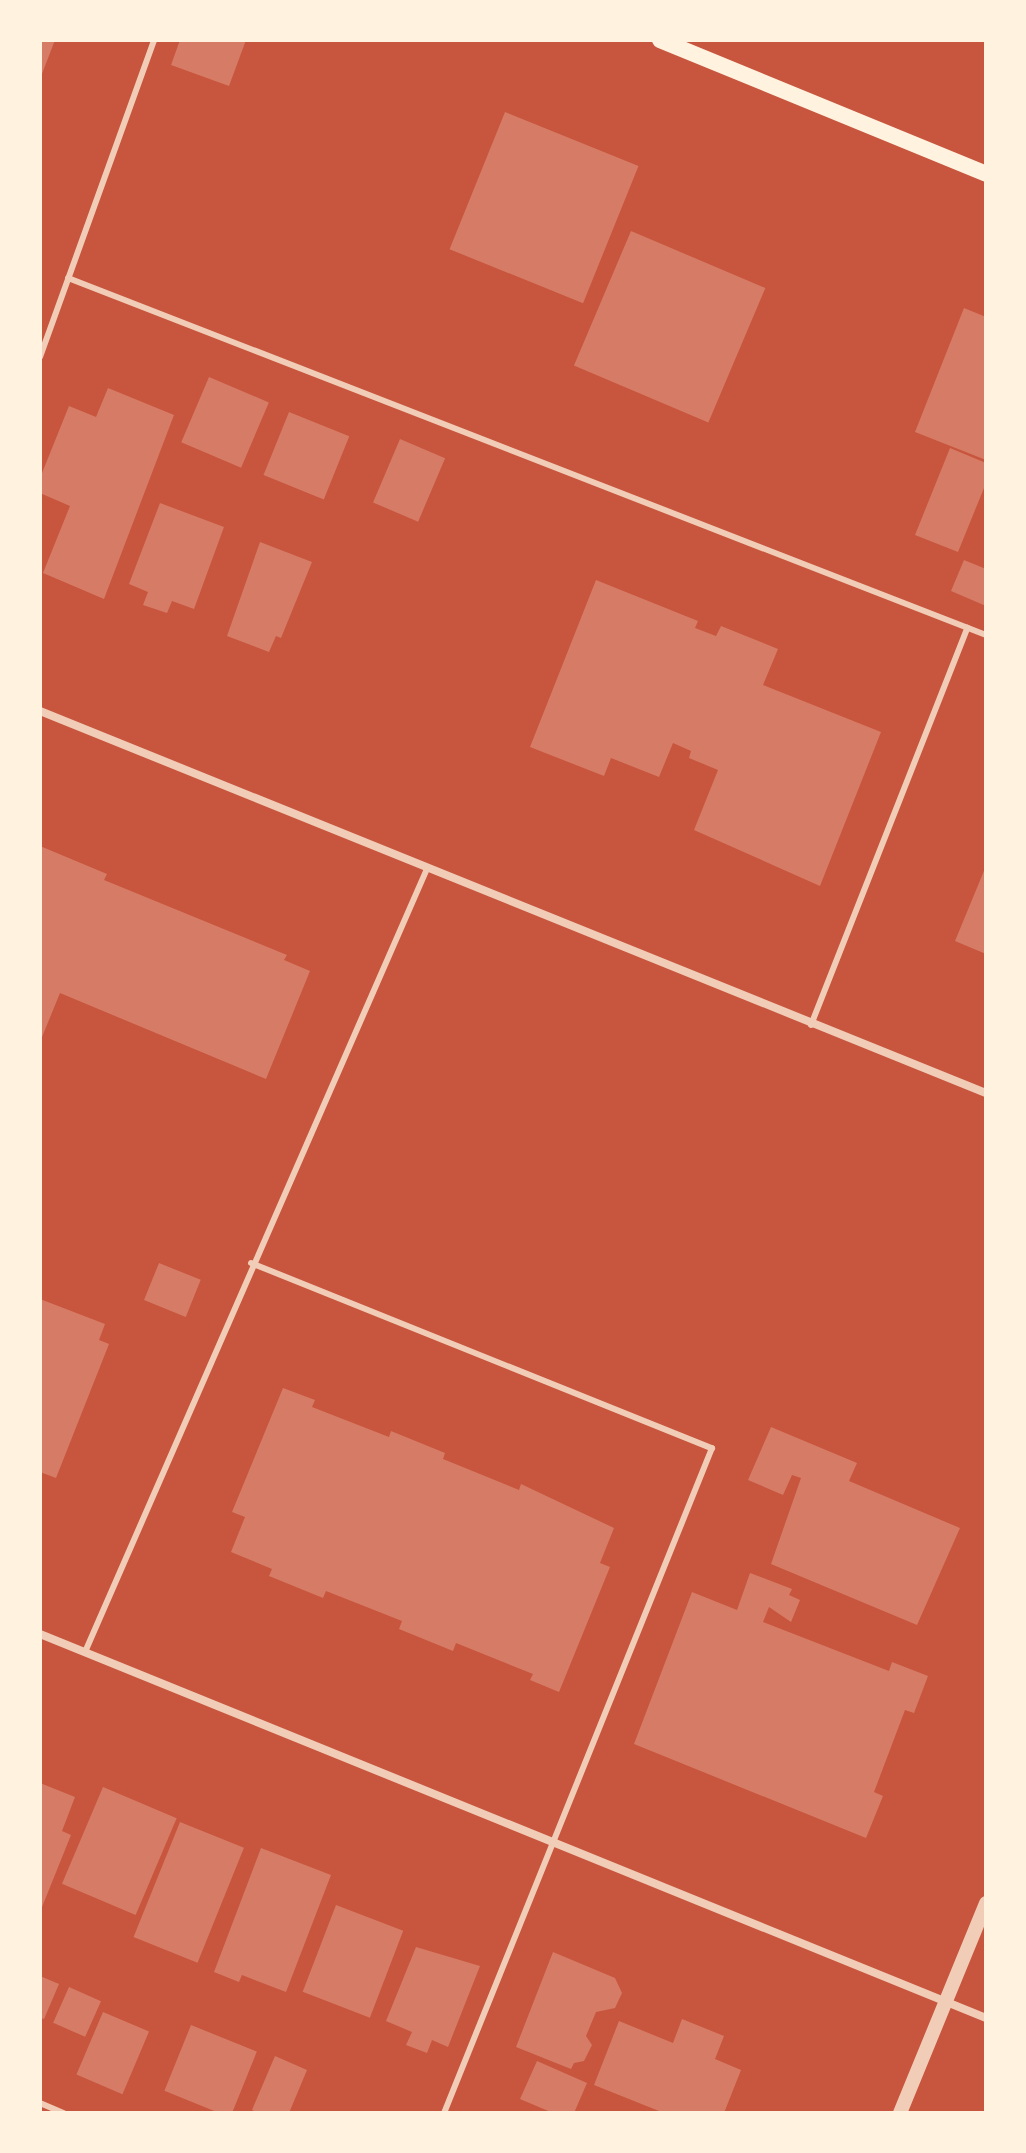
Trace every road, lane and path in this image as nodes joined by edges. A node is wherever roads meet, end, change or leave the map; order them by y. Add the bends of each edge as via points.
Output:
1 (154, 40) edge
2 (660, 40) edge
3 (986, 174) edge
4 (68, 278) junction
5 (40, 357) edge
6 (967, 628) junction
7 (986, 635) edge
8 (40, 711) edge
9 (427, 869) junction
10 (811, 1025) junction
11 (986, 1093) edge
12 (251, 1263) junction
13 (40, 1634) edge
14 (85, 1652) junction
15 (555, 1842) junction
16 (986, 1903) edge
17 (946, 2001) junction
18 (986, 2018) edge
19 (40, 2103) edge
20 (64, 2113) edge
21 (444, 2113) edge
22 (900, 2113) edge

1 - 4 lane
2 - 3 main road
4 - 5 lane
4 - 6 lane
6 - 7 lane
6 - 10 lane
8 - 9 street
9 - 10 street
9 - 12 lane
10 - 11 street
12 - 14 lane
12 - 15 lane via 712,1448
13 - 14 street
14 - 15 street
15 - 17 street
15 - 21 lane
16 - 17 street
17 - 18 street
17 - 22 street
19 - 20 lane

